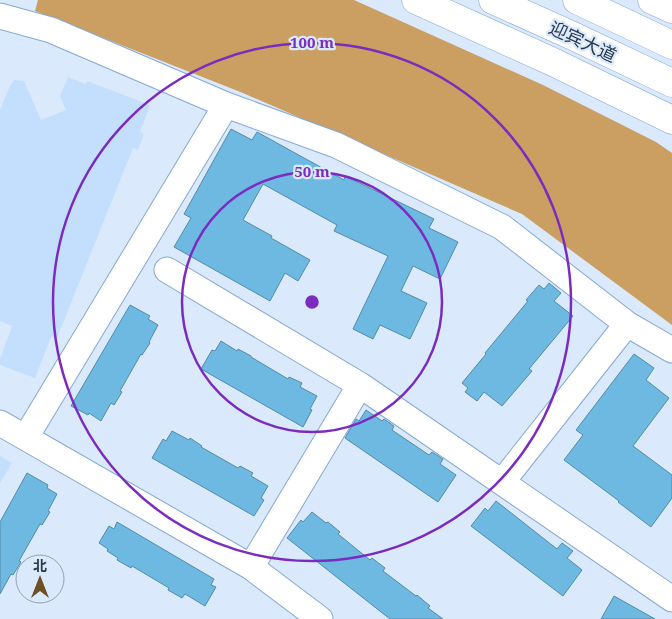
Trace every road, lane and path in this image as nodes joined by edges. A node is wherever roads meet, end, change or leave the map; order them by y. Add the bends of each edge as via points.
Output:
1 (6, 0) edge
2 (416, 0) edge
3 (493, 0) edge
4 (577, 0) edge
5 (652, 0) edge
6 (672, 9) edge
7 (0, 15) edge
8 (672, 45) edge
9 (672, 84) edge
10 (226, 104) junction
11 (672, 120) edge
12 (167, 270) dead end
13 (627, 324) junction
14 (672, 350) edge
15 (360, 385) junction
16 (0, 422) edge
17 (26, 437) junction
18 (502, 482) junction
19 (252, 567) junction
20 (672, 599) edge
21 (320, 619) edge

1 - 7 street
2 - 11 main road
3 - 9 main road, 迎宾大道
4 - 8 main road, 迎宾大道
5 - 6 main road
7 - 10 street via 50,30
10 - 13 street via 336,145 502,227
10 - 17 street
12 - 15 street
13 - 14 street
13 - 18 street
15 - 18 street
15 - 19 street
16 - 17 street
17 - 19 street
18 - 20 street
19 - 21 street

